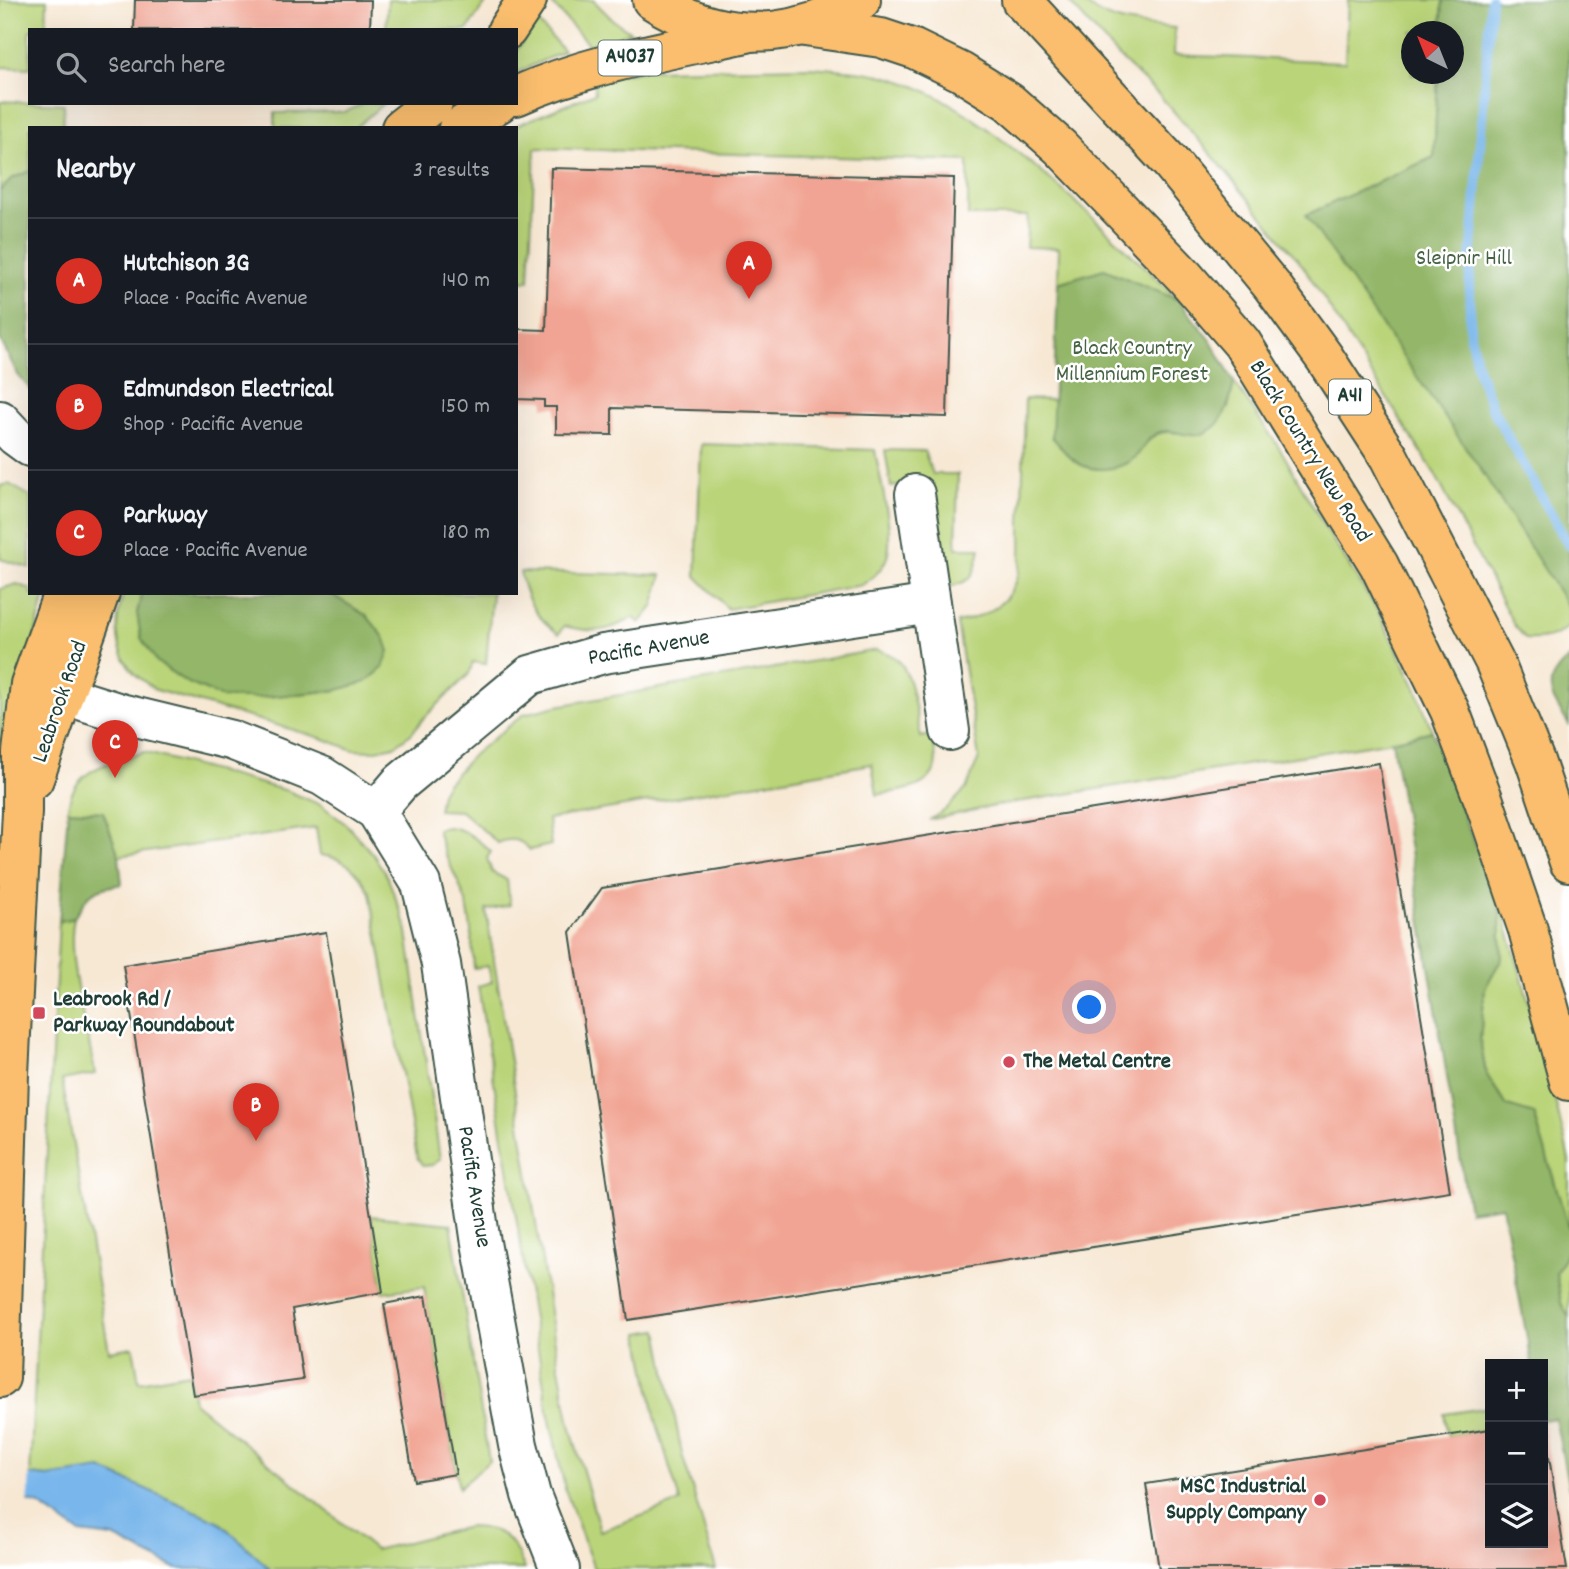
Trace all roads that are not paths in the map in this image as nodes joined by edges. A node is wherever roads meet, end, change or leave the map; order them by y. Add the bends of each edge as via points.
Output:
1 (527, 0) edge
2 (652, 0) edge
3 (861, 0) edge
4 (1021, 0) edge
5 (805, 27) junction
6 (509, 28) edge
7 (747, 33) junction
8 (518, 95) edge
9 (430, 105) edge
10 (496, 105) edge
11 (404, 126) edge
12 (461, 126) edge
13 (915, 494) dead end
14 (63, 595) edge
15 (99, 595) edge
16 (931, 604) junction
17 (47, 690) junction
18 (950, 731) dead end
19 (376, 811) junction
20 (1569, 862) edge
21 (5, 1074) edge
22 (1569, 1081) edge
23 (0, 1369) edge
24 (0, 1378) edge
25 (560, 1569) edge

1 - 6 main road
2 - 7 main road via 708,27
3 - 5 main road
4 - 20 main road, A41 via 1171,163 1272,286 1389,457 1494,663 1535,761
5 - 7 main road
5 - 22 main road, Black Country New Road via 881,37 914,49 1009,102 1097,185 1242,343 1379,565 1450,711 1528,930
7 - 8 main road, A4037 via 583,70
9 - 11 main road
10 - 12 main road
13 - 16 street
14 - 17 main road, Leabrook Road
15 - 17 main road, Leabrook Road
16 - 18 street
16 - 19 street, Pacific Avenue via 603,654 530,675 400,783
17 - 19 street, Pacific Avenue via 231,740 322,776
17 - 21 main road, Leabrook Road via 22,811
19 - 25 street, Pacific Avenue via 421,884 441,964 480,1237 518,1445 531,1495
21 - 23 main road, Leabrook Road
23 - 24 main road, Leabrook Road

